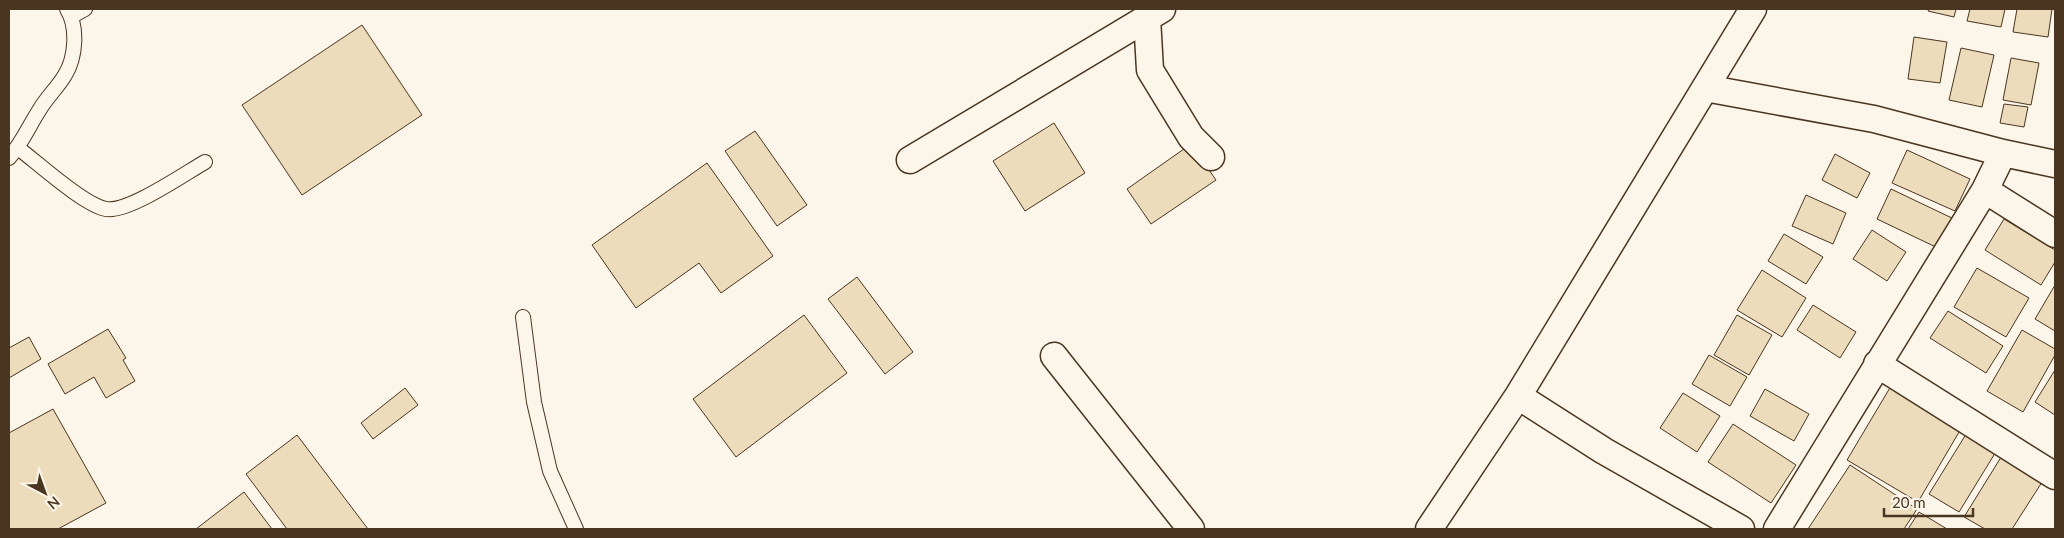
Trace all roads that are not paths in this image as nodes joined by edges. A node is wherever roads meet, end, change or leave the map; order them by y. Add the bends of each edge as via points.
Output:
1 (85, 9) edge
2 (1753, 9) edge
3 (70, 12) edge
4 (1155, 13) edge
5 (1705, 88) junction
6 (13, 153) edge
7 (2003, 153) junction
8 (1211, 158) dead end
9 (910, 160) dead end
10 (205, 162) dead end
11 (2055, 164) edge
12 (1985, 190) junction
13 (2055, 234) edge
14 (523, 317) dead end
15 (1054, 356) dead end
16 (1877, 364) junction
17 (1518, 396) junction
18 (2055, 476) edge
19 (576, 529) edge
20 (1191, 529) edge
21 (1429, 529) edge
22 (1741, 529) edge
23 (1777, 529) edge

1 - 3 lane
2 - 5 street
3 - 6 lane via 75,45 66,74
4 - 8 street via 1150,70 1192,137
4 - 9 street
5 - 7 street via 1874,119
5 - 17 street
6 - 10 lane via 91,204 107,209 127,206
7 - 11 street
7 - 12 street
12 - 13 street
12 - 16 street
14 - 19 lane via 534,402 550,471
15 - 20 street
16 - 18 street
16 - 23 street
17 - 21 street
17 - 22 street via 1604,451

